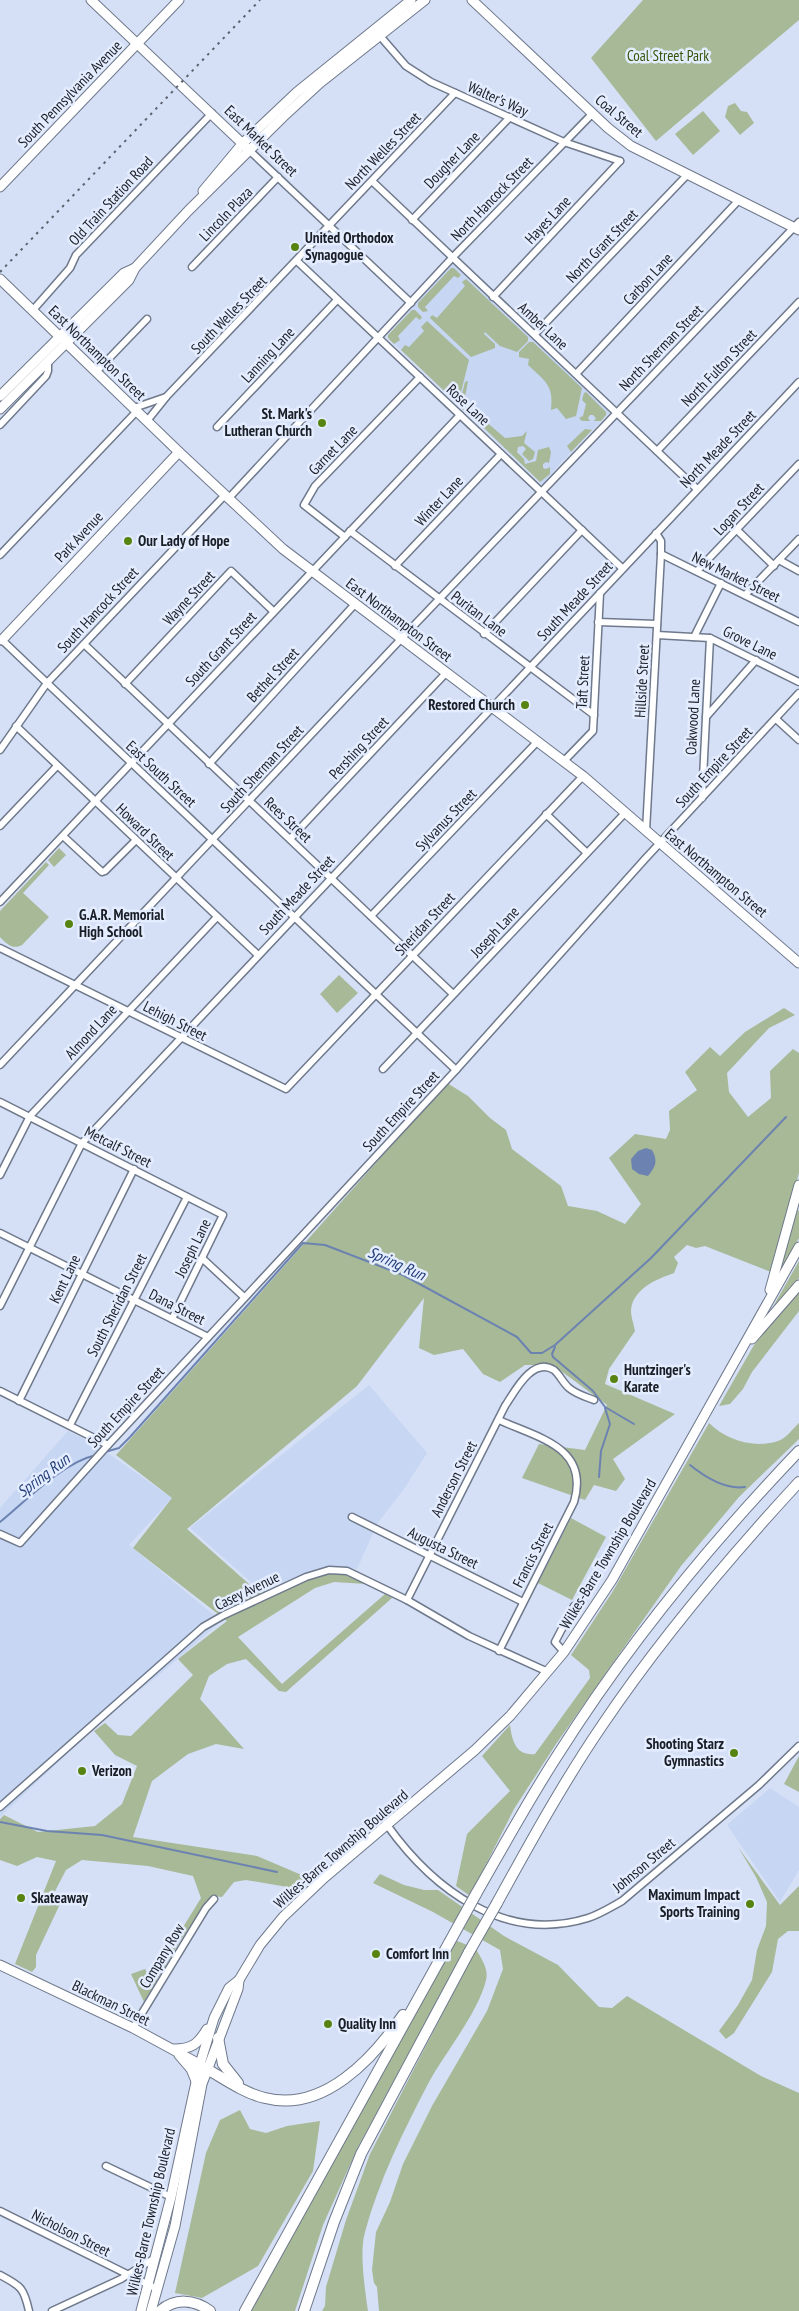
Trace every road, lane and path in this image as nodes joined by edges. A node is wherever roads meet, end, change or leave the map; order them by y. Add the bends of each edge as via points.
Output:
1 (91, 0) edge
2 (179, 0) edge
3 (411, 0) edge
4 (425, 0) edge
5 (472, 0) edge
6 (380, 36) junction
7 (138, 43) junction
8 (455, 93) junction
9 (212, 113) junction
10 (593, 113) junction
11 (510, 117) junction
12 (564, 142) junction
13 (243, 143) junction
14 (250, 151) junction
15 (620, 161) joint
16 (687, 175) junction
17 (278, 178) junction
18 (372, 181) junction
19 (0, 187) edge
20 (738, 201) junction
21 (188, 211) junction
22 (412, 220) junction
23 (330, 226) junction
24 (797, 226) edge
25 (452, 258) junction
26 (297, 261) junction
27 (192, 267) dead end
28 (135, 268) junction
29 (0, 279) edge
30 (494, 297) junction
31 (337, 300) junction
32 (799, 302) edge
33 (411, 303) junction
34 (33, 310) junction
35 (147, 319) dead end
36 (535, 334) junction
37 (60, 336) junction
38 (379, 338) junction
39 (67, 343) junction
40 (48, 362) junction
41 (96, 372) junction
42 (576, 374) junction
43 (420, 377) junction
44 (799, 382) edge
45 (15, 393) junction
46 (0, 396) edge
47 (167, 396) junction
48 (21, 403) junction
49 (0, 409) edge
50 (135, 410) junction
51 (617, 413) junction
52 (460, 415) junction
53 (147, 421) junction
54 (0, 425) edge
55 (217, 427) dead end
56 (657, 451) junction
57 (178, 452) junction
58 (501, 454) junction
59 (799, 464) edge
60 (697, 489) junction
61 (542, 491) junction
62 (226, 497) junction
63 (582, 530) junction
64 (737, 530) junction
65 (350, 531) junction
66 (656, 533) junction
67 (345, 537) junction
68 (799, 539) edge
69 (661, 554) junction
70 (0, 555) edge
71 (777, 563) junction
72 (395, 566) junction
73 (622, 568) junction
74 (312, 571) junction
75 (697, 571) junction
76 (799, 571) edge
77 (721, 583) junction
78 (600, 593) junction
79 (746, 595) junction
80 (440, 599) junction
81 (356, 604) junction
82 (273, 611) junction
83 (598, 622) junction
84 (799, 622) edge
85 (658, 624) junction
86 (0, 627) edge
87 (484, 634) junction
88 (657, 635) junction
89 (694, 637) junction
90 (3, 638) edge
91 (710, 638) junction
92 (401, 639) junction
93 (84, 644) junction
94 (756, 660) junction
95 (530, 667) junction
96 (446, 673) junction
97 (799, 682) edge
98 (47, 683) junction
99 (125, 684) junction
100 (799, 693) edge
101 (492, 707) junction
102 (594, 715) junction
103 (706, 717) junction
104 (776, 718) junction
105 (168, 725) junction
106 (16, 726) junction
107 (799, 740) edge
108 (538, 741) junction
109 (0, 750) edge
110 (564, 761) junction
111 (131, 763) junction
112 (208, 764) junction
113 (57, 766) junction
114 (583, 776) junction
115 (702, 798) junction
116 (249, 801) junction
117 (95, 802) junction
118 (625, 813) junction
119 (546, 814) junction
120 (0, 826) edge
121 (646, 831) junction
122 (63, 836) junction
123 (290, 839) junction
124 (213, 840) junction
125 (135, 841) junction
126 (660, 843) junction
127 (588, 852) junction
128 (330, 878) junction
129 (176, 879) junction
130 (0, 902) edge
131 (372, 916) junction
132 (217, 917) junction
133 (294, 917) junction
134 (0, 948) edge
135 (258, 956) junction
136 (413, 956) junction
137 (799, 963) edge
138 (75, 985) junction
139 (376, 994) junction
140 (453, 994) junction
141 (128, 1011) junction
142 (416, 1033) junction
143 (180, 1038) junction
144 (0, 1065) edge
145 (383, 1069) dead end
146 (456, 1070) junction
147 (286, 1090) joint
148 (0, 1102) edge
149 (30, 1116) junction
150 (82, 1142) junction
151 (134, 1169) junction
152 (0, 1175) edge
153 (799, 1185) edge
154 (799, 1193) edge
155 (186, 1196) junction
156 (799, 1200) edge
157 (223, 1215) joint
158 (0, 1232) edge
159 (799, 1247) edge
160 (30, 1248) junction
161 (203, 1259) junction
162 (82, 1273) junction
163 (799, 1285) edge
164 (244, 1298) junction
165 (135, 1299) junction
166 (767, 1303) junction
167 (0, 1306) edge
168 (172, 1319) junction
169 (208, 1337) junction
170 (743, 1349) junction
171 (0, 1391) edge
172 (18, 1400) junction
173 (594, 1400) dead end
174 (499, 1420) junction
175 (70, 1425) junction
176 (108, 1445) junction
177 (799, 1451) edge
178 (799, 1482) edge
179 (352, 1517) dead end
180 (0, 1534) edge
181 (430, 1555) junction
182 (408, 1600) junction
183 (523, 1602) junction
184 (574, 1606) dead end
185 (499, 1651) junction
186 (564, 1652) junction
187 (548, 1672) junction
188 (799, 1746) edge
189 (0, 1807) edge
190 (387, 1825) junction
191 (214, 1899) dead end
192 (0, 1965) edge
193 (435, 1969) junction
194 (239, 1980) junction
195 (214, 2018) junction
196 (133, 2028) junction
197 (218, 2038) junction
198 (174, 2049) junction
199 (204, 2066) junction
200 (196, 2081) junction
201 (246, 2092) junction
202 (106, 2166) dead end
203 (171, 2198) junction
204 (0, 2212) edge
205 (156, 2256) junction
206 (0, 2275) edge
207 (127, 2276) junction
208 (153, 2288) junction
209 (30, 2311) edge
210 (52, 2311) edge
211 (141, 2311) edge
212 (151, 2311) edge
213 (160, 2311) edge
214 (210, 2311) edge
215 (245, 2311) edge
216 (304, 2311) edge

1 - 7 main road, East Market Street
2 - 7 main road, South Pennsylvania Avenue
3 - 13 main road via 315,76
4 - 6 main road
5 - 10 main road, Coal Street
6 - 8 street, Walter's Way via 406,66
6 - 14 main road via 320,82
7 - 9 main road, East Market Street
7 - 19 main road, South Pennsylvania Avenue
8 - 11 street, Walter's Way
8 - 18 street, North Welles Street
9 - 13 main road, East Market Street
9 - 34 street, Old Train Station Road via 76,255 70,268
10 - 12 street, North Hancock Street
10 - 16 main road, Coal Street via 631,146
11 - 12 street, Walter's Way
11 - 22 street, Dougher Lane
12 - 15 street, Walter's Way
12 - 25 street, North Hancock Street
13 - 14 main road, East Market Street
13 - 21 main road
14 - 17 street, East Market Street
14 - 21 main road
15 - 30 street, Hayes Lane
16 - 20 main road, Coal Street
16 - 36 street, North Grant Street
17 - 23 street, East Market Street
17 - 27 street, Lincoln Plaza
18 - 22 street, Amber Lane
18 - 23 street, North Welles Street
20 - 24 main road, Coal Street
20 - 42 street, Carbon Lane
21 - 28 main road
22 - 25 street, Amber Lane
23 - 26 street, South Welles Street
23 - 33 street, East Market Street
24 - 51 street, North Sherman Street
25 - 30 street, Amber Lane
25 - 33 street, North Hancock Street
26 - 31 street, Rose Lane
26 - 47 street, South Welles Street
28 - 37 main road via 124,273
28 - 39 main road via 129,280
29 - 34 main road, East Northampton Street
30 - 36 street, Amber Lane
31 - 38 street, Rose Lane
31 - 55 street, Lanning Lane
32 - 56 street, North Fulton Street
33 - 38 street, South Hancock Street
34 - 37 main road, East Northampton Street
35 - 41 street
36 - 42 street, Amber Lane
37 - 39 main road, East Northampton Street
37 - 46 main road
38 - 43 street, Rose Lane
38 - 62 street, South Hancock Street
39 - 40 main road
39 - 41 main road, East Northampton Street
40 - 45 main road
40 - 48 street via 46,376
41 - 50 main road, East Northampton Street
42 - 51 street, Amber Lane
43 - 52 street, Rose Lane
43 - 67 street, Garnet Lane via 315,486 304,505
44 - 60 street, North Meade Street
45 - 48 street
45 - 49 main road
47 - 50 street
47 - 53 street, South Welles Street
48 - 54 street
50 - 53 main road, East Northampton Street
50 - 70 street
51 - 56 street, Amber Lane
51 - 61 street, North Sherman Street
52 - 58 street, Rose Lane
52 - 65 street, South Grant Street
53 - 57 main road, East Northampton Street
56 - 60 street, Amber Lane
57 - 62 main road, East Northampton Street
57 - 90 main road, Park Avenue
58 - 61 street, Rose Lane
58 - 72 street, Winter Lane
59 - 64 street, Logan Street
60 - 66 street, North Meade Street
61 - 63 street, Rose Lane
61 - 80 street, South Sherman Street
62 - 74 main road, East Northampton Street
62 - 93 street, South Hancock Street
63 - 73 street, Rose Lane
63 - 87 street
64 - 71 street
64 - 75 street, Logan Street
65 - 67 street, South Grant Street
65 - 72 street, Puritan Lane
66 - 69 street, Hillside Street via 661,541
66 - 73 street, South Meade Street
67 - 74 street, South Grant Street
68 - 71 street
69 - 75 street, New Market Street
69 - 85 street, Hillside Street
71 - 76 street
71 - 79 street
72 - 80 street, Puritan Lane
73 - 78 street, South Meade Street
74 - 81 main road, East Northampton Street
74 - 82 street, South Grant Street
75 - 77 street, New Market Street
77 - 79 street, New Market Street
77 - 89 street
78 - 83 street, Taft Street
78 - 95 street, South Meade Street
79 - 84 street, New Market Street
80 - 87 street, Puritan Lane
80 - 92 street, South Sherman Street
81 - 92 main road, East Northampton Street
81 - 112 street, Bethel Street
82 - 99 street, Wayne Street via 231,571
82 - 105 street, South Grant Street
83 - 85 street
83 - 102 street, Taft Street
85 - 88 street, Hillside Street
86 - 90 main road
87 - 95 street, Puritan Lane
88 - 89 street, Grove Lane
88 - 121 street, Hillside Street
89 - 91 street, Grove Lane
90 - 98 street, East South Street
91 - 94 street, Grove Lane
91 - 103 street, Oakwood Lane
92 - 96 main road, East Northampton Street
92 - 116 street, South Sherman Street
93 - 98 street, South Hancock Street
93 - 99 street, Rees Street
94 - 97 street, Grove Lane
94 - 103 street
95 - 101 street, South Meade Street
95 - 102 street, Puritan Lane
96 - 101 main road, East Northampton Street
96 - 123 street, Pershing Street
98 - 106 street, South Hancock Street
98 - 111 street, East South Street
99 - 105 street, Rees Street
100 - 104 street, South Empire Street
101 - 108 main road, East Northampton Street
101 - 128 street, South Meade Street
102 - 110 street, Taft Street via 593,731
103 - 115 street, Oakwood Lane
104 - 107 street
104 - 115 street, South Empire Street
105 - 111 street, South Grant Street
105 - 112 street, Rees Street
106 - 109 street, South Hancock Street
106 - 113 street, Howard Street
108 - 110 main road, East Northampton Street
108 - 131 street, Sylvanus Street
110 - 114 main road, East Northampton Street
111 - 117 street, South Grant Street
111 - 124 street, East South Street
112 - 116 street, Rees Street
113 - 117 street, Howard Street
113 - 120 street
114 - 118 main road, East Northampton Street
114 - 119 street, Sheridan Street
115 - 126 street, South Empire Street
116 - 123 street, Rees Street
116 - 124 street, South Sherman Street
117 - 122 street, South Grant Street
117 - 125 street, Howard Street
118 - 121 main road, East Northampton Street
118 - 127 street, Joseph Lane
119 - 127 street
119 - 136 street, Sheridan Street
121 - 126 main road, East Northampton Street
122 - 125 street via 102,872
122 - 130 street, South Grant Street
123 - 128 street, Rees Street
124 - 129 street, South Sherman Street
124 - 133 street, East South Street
125 - 129 street, Howard Street
126 - 137 main road, East Northampton Street
126 - 146 street, South Empire Street
127 - 140 street, Joseph Lane
128 - 131 street, Rees Street
128 - 133 street, South Meade Street
129 - 132 street, Howard Street
129 - 138 street, South Sherman Street
131 - 136 street, Rees Street
132 - 135 street, Howard Street
132 - 141 street, Almond Lane
133 - 135 street, South Meade Street
133 - 139 street, East South Street
134 - 138 street, Lehigh Street
135 - 143 street, South Meade Street
136 - 139 street, Sheridan Street
136 - 140 street, Rees Street
138 - 141 street, Lehigh Street
138 - 144 street, South Sherman Street
139 - 142 street, East South Street
139 - 147 street, Sheridan Street
140 - 142 street, Joseph Lane
141 - 143 street, Lehigh Street
141 - 149 street, Almond Lane
142 - 145 street, Joseph Lane
142 - 146 street, East South Street
143 - 147 street, Lehigh Street
143 - 150 street, South Meade Street
146 - 164 street, South Empire Street
148 - 149 street, Metcalf Street
149 - 150 street, Metcalf Street
149 - 152 street, Almond Lane
150 - 151 street, Metcalf Street
150 - 160 street, South Meade Street
151 - 155 street, Metcalf Street
151 - 162 street, Kent Lane
153 - 166 main road
154 - 156 main road
155 - 157 street, Metcalf Street
155 - 165 street, South Sheridan Street
157 - 161 street, Joseph Lane
158 - 160 street, Dana Street
159 - 166 main road, Wilkes-Barre Township Boulevard
160 - 162 street, Dana Street
160 - 167 street, South Meade Street
161 - 164 street
161 - 168 street, Joseph Lane
162 - 165 street, Dana Street
162 - 172 street, Kent Lane
163 - 170 main road
164 - 169 street, South Empire Street
165 - 168 street, Dana Street
165 - 175 street, South Sheridan Street
166 - 170 main road, Wilkes-Barre Township Boulevard
168 - 169 street, Dana Street
169 - 176 street, South Empire Street
170 - 186 main road, Wilkes-Barre Township Boulevard via 612,1580
171 - 172 street
172 - 175 street
173 - 174 street, Anderson Street via 570,1388 554,1370 538,1368 516,1390
174 - 181 street, Anderson Street
174 - 183 street, Francis Street via 563,1450 576,1468 578,1490 574,1502
175 - 176 street
176 - 180 street, South Empire Street via 20,1543
177 - 193 highway, bridge via 705,1555 614,1672 534,1792
178 - 216 highway, bridge via 716,1576 638,1674 574,1768 469,1952 362,2154 334,2222
179 - 181 street, Augusta Street
181 - 182 street, Anderson Street
181 - 183 street, Augusta Street
182 - 185 street, Casey Avenue
182 - 189 street, Casey Avenue via 347,1571 329,1570 292,1583 224,1615 196,1633
183 - 185 street, Francis Street
184 - 186 street via 555,1642
185 - 187 street, Casey Avenue
186 - 187 main road, Wilkes-Barre Township Boulevard
187 - 190 main road, Wilkes-Barre Township Boulevard via 475,1750
188 - 190 street, Johnson Street via 759,1785 622,1901 576,1920 529,1923 476,1908 438,1883 402,1847
190 - 194 main road, Wilkes-Barre Township Boulevard via 283,1917 260,1944
191 - 196 street, Company Row
192 - 196 main road, Blackman Street
193 - 201 highway via 392,2031 360,2065 335,2085 317,2095 293,2101
193 - 215 highway
194 - 195 main road, Wilkes-Barre Township Boulevard via 229,1988
194 - 197 main road, Wilkes-Barre Township Boulevard
195 - 198 main road via 199,2043
195 - 199 main road, Wilkes-Barre Township Boulevard
196 - 198 main road, Blackman Street
197 - 199 main road, Wilkes-Barre Township Boulevard
197 - 201 highway via 223,2064
198 - 199 main road, Blackman Street
198 - 200 main road via 191,2069
199 - 200 main road, Wilkes-Barre Township Boulevard
199 - 201 highway
199 - 208 main road, Wilkes-Barre Township Boulevard via 175,2226
200 - 203 main road, Wilkes-Barre Township Boulevard
202 - 203 street
203 - 205 main road, Wilkes-Barre Township Boulevard
204 - 207 street, Nicholson Street
205 - 207 street
205 - 208 main road, Wilkes-Barre Township Boulevard
206 - 209 street via 20,2285
207 - 208 street, Nicholson Street
207 - 210 street
208 - 211 main road, Wilkes-Barre Township Boulevard
208 - 212 main road, Wilkes-Barre Township Boulevard
213 - 214 highway via 173,2303 186,2301

